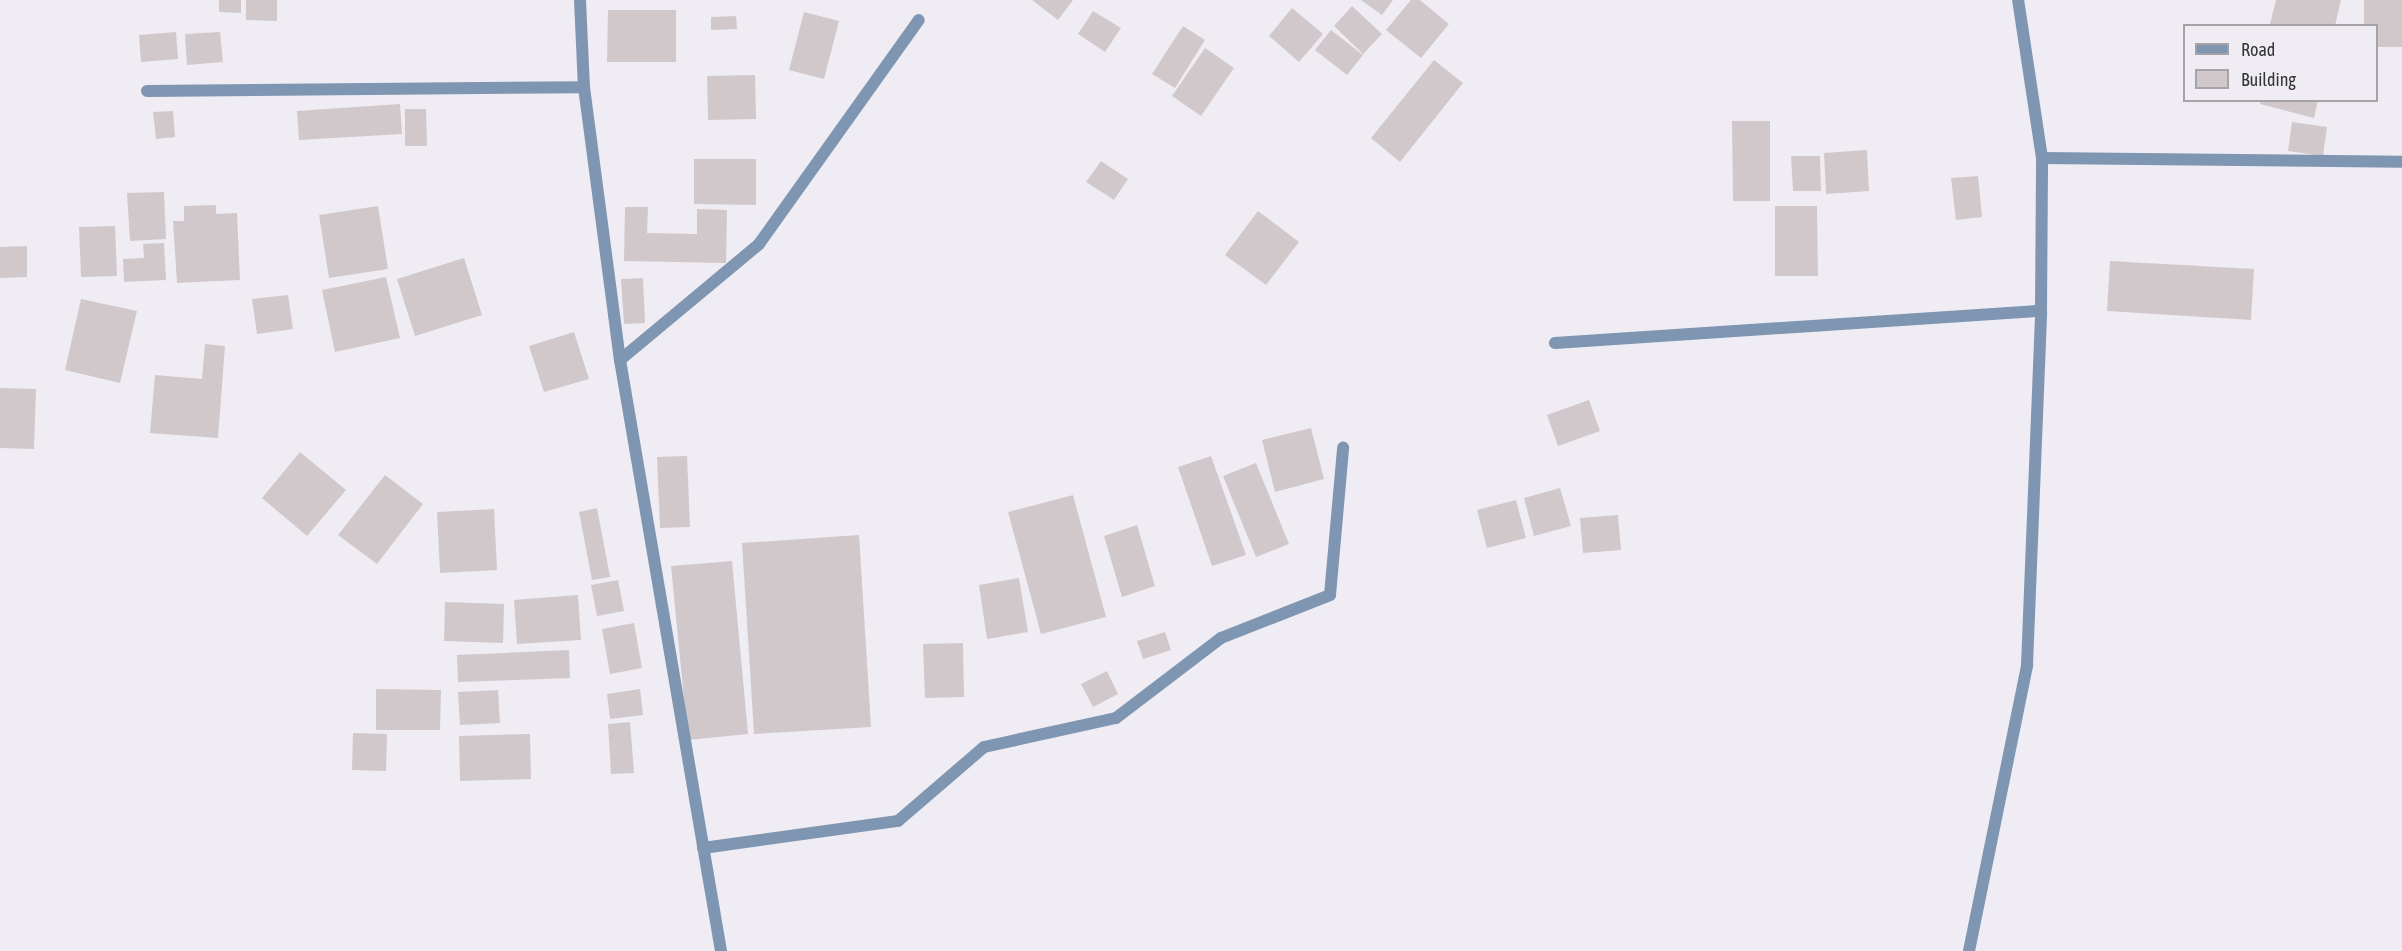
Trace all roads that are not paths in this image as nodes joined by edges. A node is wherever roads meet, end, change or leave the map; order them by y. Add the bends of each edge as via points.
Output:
1 (580, 0) edge
2 (2018, 0) edge
3 (919, 21) dead end
4 (584, 87) junction
5 (147, 91) dead end
6 (2042, 158) junction
7 (2402, 162) edge
8 (2042, 311) junction
9 (1555, 343) dead end
10 (620, 360) junction
11 (1343, 448) dead end
12 (703, 848) junction
13 (721, 951) edge
14 (1969, 951) edge

1 - 4 street
2 - 6 street
3 - 10 street via 759,244
4 - 5 street
4 - 10 street
6 - 7 street
6 - 8 street
8 - 9 street
8 - 14 street via 2027,664
10 - 12 street
11 - 12 street via 1330,595 1221,638 1116,718 984,747 898,821
12 - 13 street

